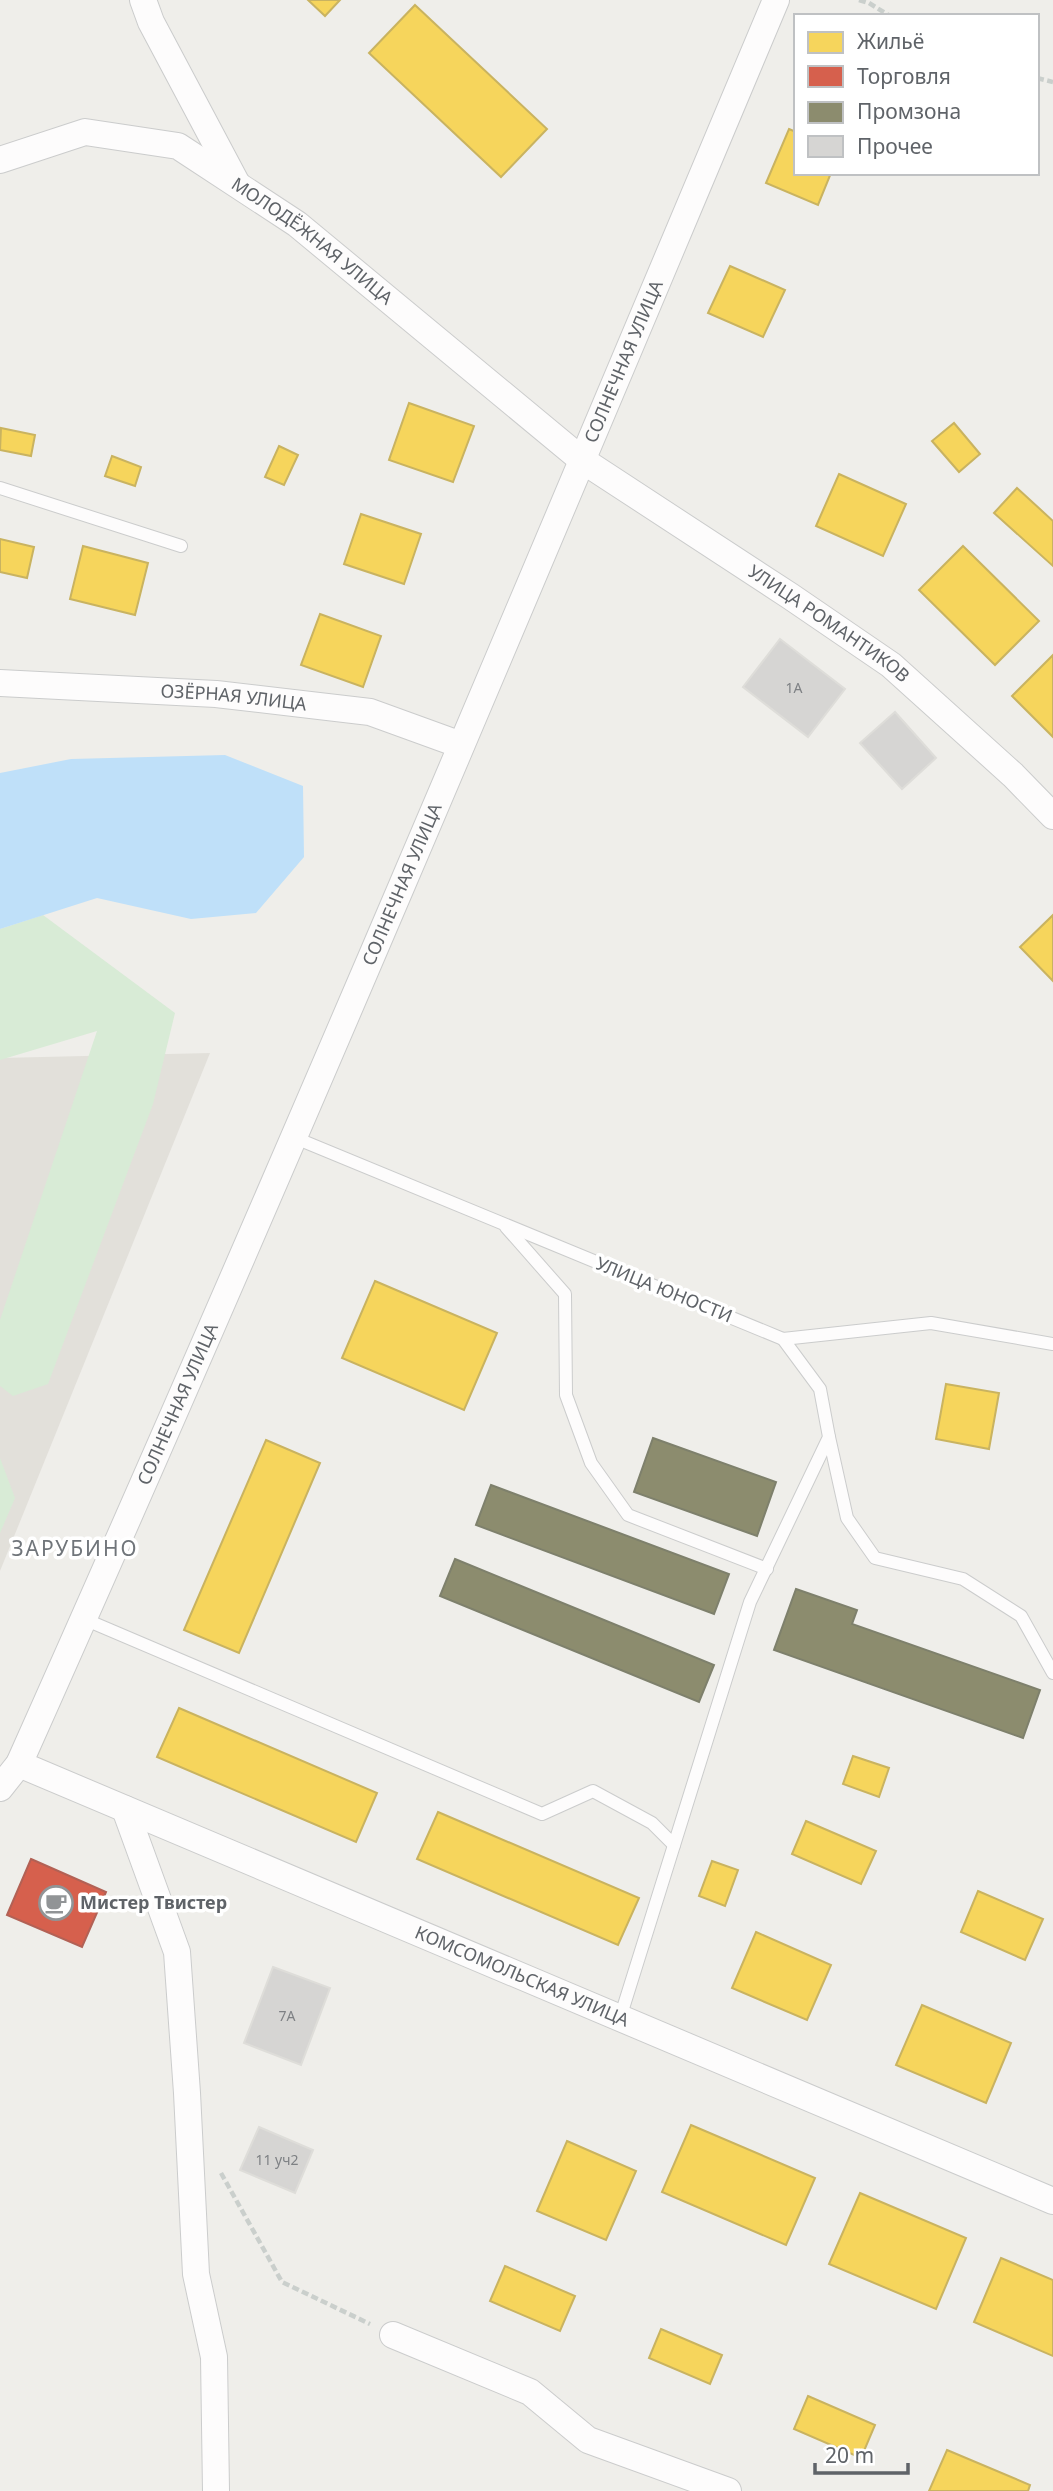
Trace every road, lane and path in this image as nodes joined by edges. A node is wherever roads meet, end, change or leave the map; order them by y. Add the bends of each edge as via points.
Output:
1 (144, 0) edge
2 (776, 0) edge
3 (859, 0) edge
4 (887, 14) edge
5 (0, 160) edge
6 (238, 186) junction
7 (582, 460) junction
8 (0, 488) edge
9 (181, 546) dead end
10 (0, 683) edge
11 (461, 745) junction
12 (1053, 816) edge
13 (293, 1136) junction
14 (504, 1224) junction
15 (783, 1339) junction
16 (1053, 1345) edge
17 (829, 1437) junction
18 (767, 1569) junction
19 (84, 1619) junction
20 (1053, 1673) edge
21 (19, 1764) junction
22 (0, 1788) edge
23 (125, 1809) junction
24 (674, 1845) junction
25 (620, 2018) junction
26 (217, 2163) dead end
27 (1053, 2202) edge
28 (393, 2335) joint
29 (216, 2491) edge
30 (728, 2491) edge

1 - 6 street via 151,22
2 - 7 street, СОЛНЕЧНАЯ УЛИЦА
3 - 4 path
5 - 6 street, МОЛОДЁЖНАЯ УЛИЦА via 85,132 178,146
6 - 7 street, МОЛОДЁЖНАЯ УЛИЦА via 297,224
7 - 11 street, СОЛНЕЧНАЯ УЛИЦА
7 - 12 street, УЛИЦА РОМАНТИКОВ via 891,666
8 - 9 lane
10 - 11 street, ОЗЁРНАЯ УЛИЦА via 216,694 369,712
11 - 13 street, СОЛНЕЧНАЯ УЛИЦА
13 - 14 lane, УЛИЦА ЮНОСТИ
13 - 19 street, СОЛНЕЧНАЯ УЛИЦА
14 - 15 lane, УЛИЦА ЮНОСТИ
14 - 18 lane via 565,1294 566,1395 591,1462 628,1515
15 - 16 lane, УЛИЦА ЮНОСТИ via 931,1322
15 - 17 lane via 820,1390
17 - 18 lane
17 - 20 lane via 847,1518 875,1558 963,1579 1021,1616
18 - 24 lane via 750,1602
19 - 21 street, СОЛНЕЧНАЯ УЛИЦА
19 - 24 lane via 542,1814 593,1791 652,1822
21 - 22 street
21 - 23 street, КОМСОМОЛЬСКАЯ УЛИЦА
23 - 25 street, КОМСОМОЛЬСКАЯ УЛИЦА
23 - 29 street via 177,1952 195,2274 214,2357
24 - 25 lane
25 - 27 street, КОМСОМОЛЬСКАЯ УЛИЦА
26 - 28 path via 282,2282
28 - 30 street via 530,2392 588,2440

